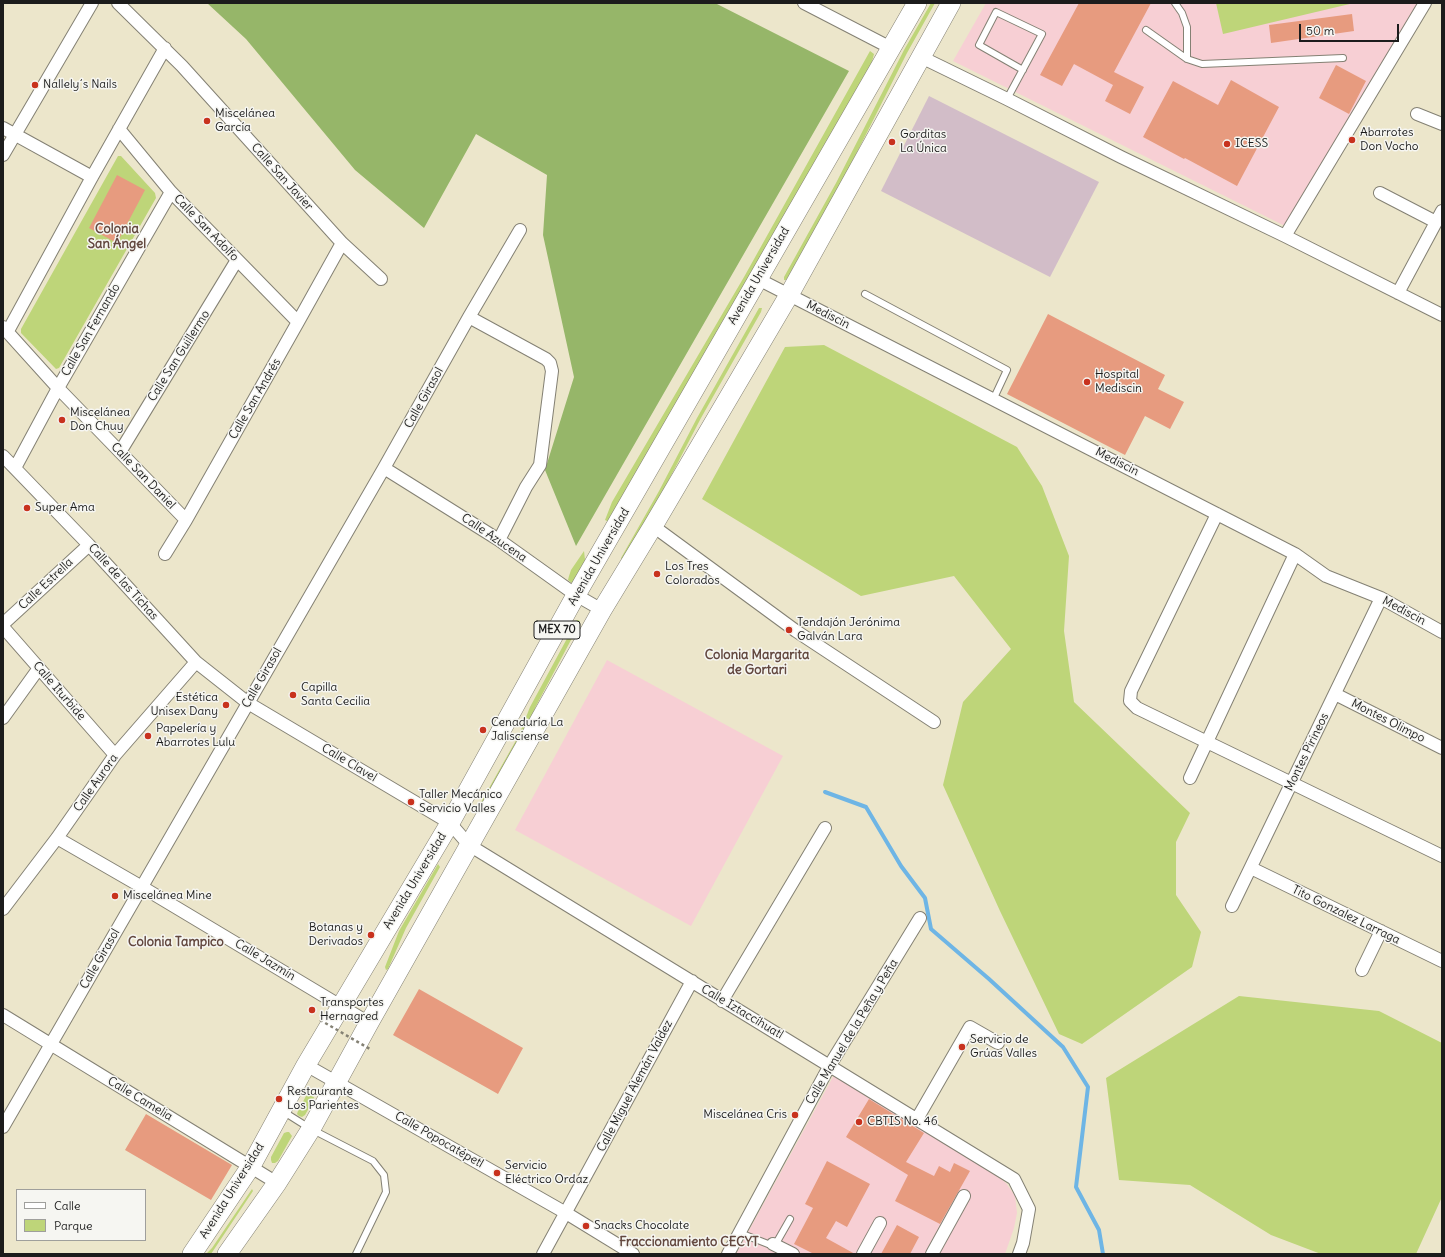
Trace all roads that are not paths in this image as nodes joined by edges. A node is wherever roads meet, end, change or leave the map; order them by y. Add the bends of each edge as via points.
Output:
1 (92, 3) edge
2 (118, 3) edge
3 (804, 3) edge
4 (917, 3) edge
5 (951, 3) edge
6 (1176, 3) edge
7 (1425, 3) edge
8 (1146, 30) dead end
9 (165, 48) junction
10 (891, 48) junction
11 (921, 57) junction
12 (1343, 58) dead end
13 (1187, 59) junction
14 (1023, 70) junction
15 (1007, 99) junction
16 (1417, 114) dead end
17 (1442, 124) edge
18 (3, 128) edge
19 (119, 129) junction
20 (15, 135) junction
21 (3, 155) edge
22 (92, 177) junction
23 (171, 192) junction
24 (1380, 193) dead end
25 (1442, 211) edge
26 (1436, 222) junction
27 (520, 230) dead end
28 (1285, 236) junction
29 (342, 243) junction
30 (237, 260) junction
31 (381, 279) dead end
32 (758, 279) junction
33 (1398, 293) junction
34 (865, 294) dead end
35 (789, 295) junction
36 (1442, 315) edge
37 (469, 317) junction
38 (298, 322) junction
39 (5, 329) edge
40 (58, 388) junction
41 (992, 400) junction
42 (120, 452) junction
43 (3, 456) edge
44 (14, 468) junction
45 (384, 468) junction
46 (1217, 514) junction
47 (186, 520) junction
48 (653, 526) junction
49 (499, 540) junction
50 (89, 545) junction
51 (165, 554) dead end
52 (1295, 554) junction
53 (576, 595) junction
54 (1381, 598) junction
55 (602, 610) junction
56 (3, 626) edge
57 (1442, 632) edge
58 (196, 662) junction
59 (39, 668) junction
60 (1335, 694) junction
61 (248, 703) junction
62 (3, 718) edge
63 (934, 722) dead end
64 (1207, 741) junction
65 (1442, 748) edge
66 (115, 755) junction
67 (1190, 778) dead end
68 (1292, 783) junction
69 (450, 823) junction
70 (825, 828) dead end
71 (57, 838) junction
72 (469, 845) junction
73 (1442, 856) edge
74 (1251, 868) junction
75 (142, 887) junction
76 (1232, 906) dead end
77 (3, 909) edge
78 (920, 918) dead end
79 (1381, 931) junction
80 (1442, 961) edge
81 (1362, 970) dead end
82 (692, 981) junction
83 (722, 1001) junction
84 (341, 1005) junction
85 (3, 1015) edge
86 (369, 1023) junction
87 (998, 1043) dead end
88 (50, 1045) junction
89 (306, 1065) junction
90 (830, 1065) junction
91 (336, 1082) junction
92 (281, 1110) junction
93 (918, 1119) junction
94 (3, 1127) edge
95 (311, 1129) junction
96 (251, 1166) junction
97 (277, 1183) junction
98 (964, 1196) dead end
99 (566, 1213) junction
100 (790, 1219) dead end
101 (880, 1223) dead end
102 (740, 1233) junction
103 (773, 1244) junction
104 (192, 1254) edge
105 (227, 1254) edge
106 (356, 1254) edge
107 (543, 1254) edge
108 (633, 1254) edge
109 (728, 1254) edge
110 (793, 1254) edge
111 (863, 1254) edge
112 (932, 1254) edge
113 (1019, 1254) edge

1 - 20 street
2 - 9 street, Calle San Javier
3 - 10 street
4 - 10 main road, Avenida Universidad / MEX 70
5 - 11 main road, MEX 70
6 - 13 lane via 1187,27
7 - 28 street
8 - 13 lane
9 - 19 street
9 - 29 street, Calle San Javier
10 - 32 main road, Avenida Universidad / MEX 70
11 - 15 street
11 - 35 main road, MEX 70
12 - 13 lane via 1211,65
14 - 14 lane via 1042,34 996,12 979,45
14 - 15 lane
15 - 28 street
16 - 17 street
18 - 20 street
19 - 22 street
19 - 23 street, Calle San Adolfo
20 - 21 street
20 - 22 street
22 - 39 street
23 - 30 street, Calle San Adolfo
23 - 40 street, Calle San Fernando
24 - 26 street
25 - 26 street
26 - 33 street
27 - 37 street, Calle Girasol
28 - 33 street
29 - 31 street, Calle San Javier
29 - 38 street, Calle San Andrés
30 - 38 street, Calle San Adolfo
30 - 42 street, Calle San Guillermo
32 - 35 street, Mediscin
32 - 53 main road, Avenida Universidad / MEX 70
33 - 36 street
34 - 41 lane via 1007,370
35 - 41 street, Mediscin
35 - 48 main road, MEX 70
37 - 45 street, Calle Girasol
37 - 49 street via 546,359 552,371 540,465
38 - 47 street, Calle San Andrés
39 - 40 street, Calle San Daniel
40 - 42 street, Calle San Daniel
40 - 44 street, Calle San Fernando
41 - 46 street, Mediscin
42 - 47 street, Calle San Daniel
43 - 44 street, Calle de las Tichas
44 - 50 street, Calle de las Tichas
45 - 49 street, Calle Azucena
45 - 61 street, Calle Girasol
46 - 52 street, Mediscin
46 - 64 street via 1131,691 1130,701 1137,708
47 - 51 street, Calle San Andrés
48 - 55 main road, MEX 70
48 - 63 street via 796,631
49 - 53 street, Calle Azucena
50 - 56 street, Calle Estrella
50 - 58 street, Calle de las Tichas
52 - 54 street, Mediscin via 1326,576
52 - 64 street
53 - 55 street, Calle Azucena
53 - 69 main road, Avenida Universidad / MEX 70
54 - 57 street, Mediscin
54 - 60 street, Montes Pirineos
55 - 72 main road, MEX 70
56 - 59 street, Calle Iturbide
58 - 61 street, Calle de las Tichas
58 - 66 street, Calle Aurora
59 - 62 street
59 - 66 street, Calle Iturbide
60 - 65 street, Montes Olimpo
60 - 68 street, Montes Pirineos
61 - 69 street, Calle Clavel
61 - 75 street, Calle Girasol
64 - 67 street
64 - 68 street
66 - 71 street, Calle Aurora
68 - 73 street
68 - 74 street, Montes Pirineos
69 - 72 street, Calle Clavel
69 - 84 main road, Avenida Universidad / MEX 70
70 - 83 street
71 - 75 street, Calle Jazmín
71 - 77 street, Calle Aurora
72 - 82 street, Calle Iztaccíhuatl
72 - 86 main road, MEX 70
74 - 76 street, Montes Pirineos
74 - 79 street, Tito Gonzalez Larraga
75 - 84 street, Calle Jazmín
75 - 88 street, Calle Girasol
78 - 90 street, Calle Manuel de la Peña y Peña
79 - 80 street, Tito Gonzalez Larraga
79 - 81 street
82 - 83 street, Calle Iztaccíhuatl
82 - 99 street, Calle Miguel Alemán Valdez
83 - 90 street, Calle Iztaccíhuatl
84 - 86 street, Calle Jazmín
84 - 89 main road, Avenida Universidad / MEX 70
85 - 88 street, Calle Camelia
86 - 91 main road, MEX 70
87 - 93 street via 970,1027
88 - 94 street, Calle Girasol
88 - 96 street, Calle Camelia
89 - 91 street, Calle Popocatépetl
89 - 92 main road, Avenida Universidad / MEX 70
90 - 93 street, Calle Iztaccíhuatl
90 - 102 street, Calle Manuel de la Peña y Peña
91 - 95 main road, MEX 70
91 - 99 street, Calle Popocatépetl
92 - 95 lane
92 - 96 main road, Avenida Universidad / MEX 70
93 - 113 street, Calle Iztaccíhuatl via 1014,1179 1029,1209
95 - 97 main road, MEX 70
95 - 106 lane via 373,1161 384,1175 386,1192
96 - 97 street, Calle Camelia
96 - 104 main road, Avenida Universidad / MEX 70
97 - 105 main road, MEX 70
98 - 112 street
99 - 107 street, Calle Miguel Alemán Valdez
99 - 108 street, Calle Popocatépetl
100 - 103 lane
101 - 111 street
102 - 103 lane
102 - 109 street, Calle Manuel de la Peña y Peña
103 - 110 street

